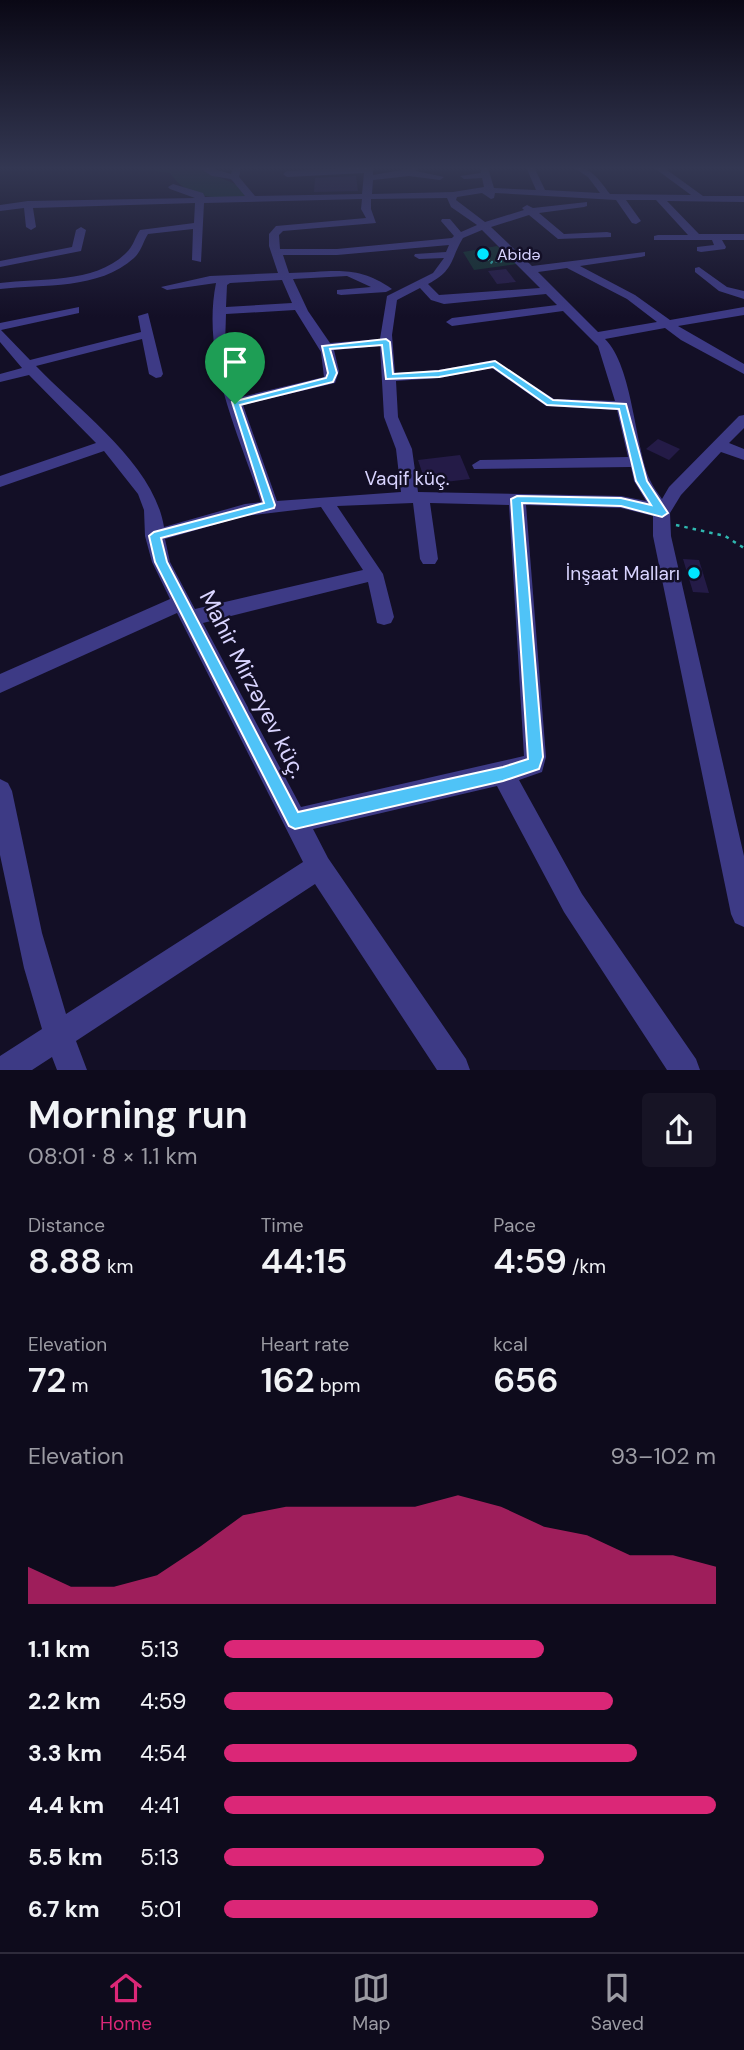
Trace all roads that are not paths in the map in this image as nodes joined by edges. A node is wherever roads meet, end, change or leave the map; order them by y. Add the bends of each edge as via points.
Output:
1 (30, 217) edge
2 (199, 217) edge
3 (278, 217) edge
4 (370, 217) edge
5 (471, 217) edge
6 (511, 217) edge
7 (539, 217) edge
8 (631, 217) edge
9 (677, 217) edge
10 (446, 221) dead end
11 (636, 221) dead end
12 (198, 226) junction
13 (31, 227) dead end
14 (486, 227) junction
15 (281, 228) junction
16 (81, 230) dead end
17 (412, 231) dead end
18 (379, 233) junction
19 (607, 235) dead end
20 (695, 236) junction
21 (714, 236) junction
22 (744, 237) edge
23 (658, 238) dead end
24 (457, 239) junction
25 (430, 242) junction
26 (701, 249) dead end
27 (278, 252) junction
28 (641, 254) dead end
29 (419, 256) dead end
30 (451, 256) junction
31 (197, 260) dead end
32 (0, 264) edge
33 (568, 264) junction
34 (530, 270) junction
35 (699, 270) dead end
36 (235, 276) junction
37 (285, 276) junction
38 (422, 284) junction
39 (0, 286) edge
40 (167, 287) dead end
41 (380, 288) junction
42 (551, 290) junction
43 (341, 292) dead end
44 (399, 292) junction
45 (744, 295) edge
46 (300, 306) junction
47 (568, 307) junction
48 (75, 310) dead end
49 (220, 311) junction
50 (744, 311) edge
51 (144, 316) dead end
52 (452, 322) dead end
53 (670, 326) junction
54 (0, 327) edge
55 (0, 334) edge
56 (148, 334) junction
57 (598, 336) junction
58 (386, 342) junction
59 (325, 347) junction
60 (484, 352) dead end
61 (495, 364) junction
62 (28, 367) junction
63 (744, 370) edge
64 (156, 374) dead end
65 (389, 377) junction
66 (0, 378) edge
67 (235, 404) junction
68 (623, 406) junction
69 (744, 419) edge
70 (107, 445) junction
71 (719, 445) junction
72 (744, 455) edge
73 (635, 461) junction
74 (480, 465) dead end
75 (0, 482) edge
76 (415, 497) junction
77 (517, 499) junction
78 (326, 500) junction
79 (270, 505) junction
80 (662, 518) junction
81 (154, 536) junction
82 (429, 559) dead end
83 (374, 574) junction
84 (186, 610) junction
85 (384, 617) dead end
86 (0, 684) edge
87 (503, 774) junction
88 (0, 791) edge
89 (295, 821) junction
90 (318, 867) junction
91 (744, 914) edge
92 (58, 1036) junction
93 (5, 1070) edge
94 (72, 1070) edge
95 (456, 1070) edge
96 (685, 1070) edge

1 - 13 street
2 - 12 street
3 - 15 street
4 - 18 street
5 - 14 street
6 - 14 street
7 - 19 street via 562,237
8 - 11 street
9 - 20 street
10 - 24 street
12 - 31 street
12 - 39 street via 144,232 131,255 93,274
14 - 24 street
14 - 34 street
15 - 18 street
15 - 27 street via 273,241
16 - 32 street via 77,249
17 - 25 street
18 - 25 street
18 - 27 street via 328,252
20 - 21 street
20 - 23 street
21 - 22 street
21 - 26 street via 721,247
24 - 25 street
24 - 30 street
27 - 37 street
28 - 33 street
29 - 30 street
30 - 38 street via 437,275
33 - 34 street
33 - 53 street via 631,297
34 - 42 street
35 - 45 street via 723,289
36 - 37 street
36 - 40 street
36 - 49 street via 221,284
37 - 41 street via 352,272 365,275
37 - 46 street
38 - 42 street via 435,298 444,300
38 - 44 street
41 - 43 street
41 - 44 street
42 - 47 street
44 - 58 street via 391,298
46 - 49 street
46 - 59 street
47 - 52 street
47 - 57 street
48 - 54 street
49 - 67 street via 219,346
50 - 53 street
51 - 56 street
53 - 57 street
53 - 63 street
55 - 62 street, Mahir Mirzəyev küç.
56 - 62 street
56 - 64 street
57 - 68 street via 612,361
58 - 59 street
58 - 65 street
59 - 67 street via 330,380
60 - 61 street
61 - 65 street
61 - 68 street via 551,403
62 - 66 street
62 - 70 street, Mahir Mirzəyev küç.
65 - 76 street via 391,417
67 - 79 street
68 - 73 street
69 - 71 street
70 - 75 street
70 - 81 street, Mahir Mirzəyev küç. via 147,495
71 - 72 street
71 - 80 street via 675,492
73 - 74 street
73 - 80 street
76 - 77 street, Vaqif küç.
76 - 78 street, Vaqif küç.
76 - 82 street
77 - 80 street, Vaqif küç. via 621,502 639,505
77 - 87 street via 536,757 528,768
78 - 79 street, Vaqif küç.
78 - 83 street
79 - 81 street, Vaqif küç.
80 - 91 street via 665,556
81 - 84 street, Mahir Mirzəyev küç. via 161,562
83 - 84 street
83 - 85 street
84 - 86 street
84 - 89 street, Mahir Mirzəyev küç.
87 - 89 street
87 - 96 street via 573,902
88 - 92 street via 32,950
89 - 90 street, Mahir Mirzəyev küç.
90 - 92 street
90 - 95 street, Mahir Mirzəyev küç.
92 - 93 street
92 - 94 street

